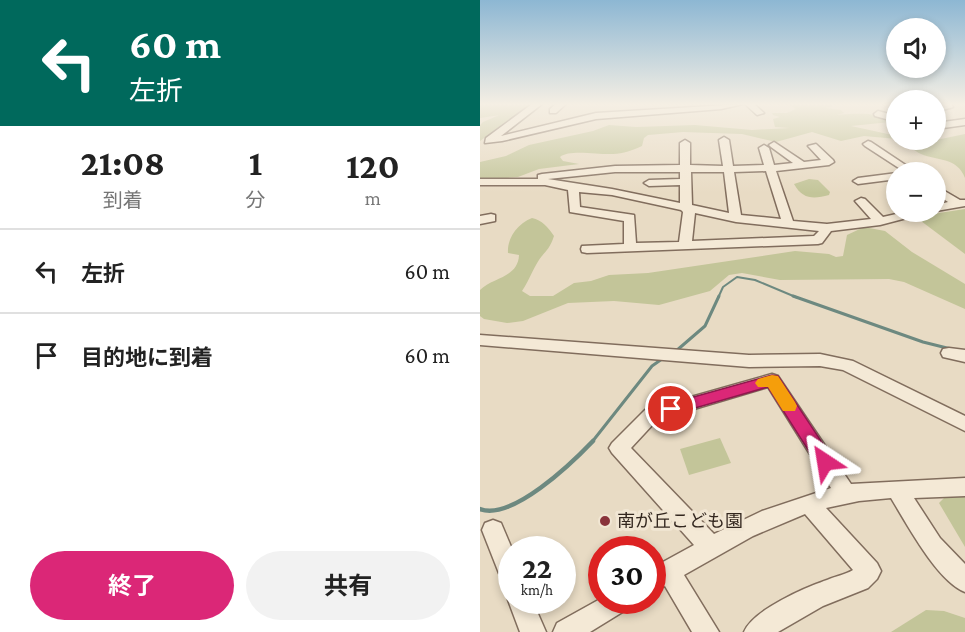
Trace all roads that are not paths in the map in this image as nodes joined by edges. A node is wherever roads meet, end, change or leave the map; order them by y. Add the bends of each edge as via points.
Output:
1 (501, 133) edge
2 (530, 133) edge
3 (724, 140) dead end
4 (686, 143) dead end
5 (868, 144) dead end
6 (485, 146) edge
7 (813, 146) dead end
8 (896, 162) edge
9 (803, 165) junction
10 (771, 167) junction
11 (729, 169) junction
12 (686, 170) junction
13 (886, 177) edge
14 (497, 181) junction
15 (858, 181) dead end
16 (480, 182) edge
17 (686, 182) junction
18 (649, 183) dead end
19 (573, 188) junction
20 (946, 194) edge
21 (861, 201) dead end
22 (962, 203) edge
23 (946, 206) edge
24 (688, 210) junction
25 (736, 218) junction
26 (886, 220) edge
27 (880, 221) junction
28 (788, 223) junction
29 (827, 228) junction
30 (630, 245) junction
31 (685, 245) junction
32 (587, 249) dead end
33 (480, 340) edge
34 (965, 424) edge
35 (965, 487) edge
36 (898, 491) junction
37 (846, 494) junction
38 (809, 504) junction
39 (493, 530) dead end
40 (498, 543) edge
41 (712, 548) junction
42 (666, 573) edge
43 (965, 581) edge
44 (666, 582) edge
45 (525, 614) edge
46 (600, 614) edge
47 (577, 629) edge
48 (532, 632) edge
49 (706, 632) edge
50 (757, 632) edge

1 - 6 street
2 - 6 street
3 - 11 street
4 - 12 street
5 - 8 street
7 - 9 street via 829,162
9 - 10 street
9 - 10 street via 769,147
10 - 11 street
10 - 28 street
11 - 12 street
11 - 25 street
12 - 14 street via 614,169
12 - 17 street
13 - 15 street
14 - 16 street
14 - 19 street via 545,182
17 - 18 street
17 - 24 street
19 - 24 street via 612,192
19 - 30 street via 574,210 630,218
20 - 22 street
21 - 27 street
22 - 23 street
24 - 25 street
24 - 31 street
25 - 28 street
26 - 27 street
27 - 29 street
28 - 29 street
29 - 31 street via 818,240
30 - 31 street
30 - 32 street
33 - 34 street via 656,355 847,365
35 - 36 street
36 - 37 street
36 - 43 street via 932,544
37 - 38 street
37 - 41 street via 772,380 651,415 619,448
38 - 41 street via 784,511
38 - 50 street via 869,571 863,579 825,591 784,612
39 - 40 street
41 - 42 street
44 - 49 street
45 - 48 street
46 - 47 street

